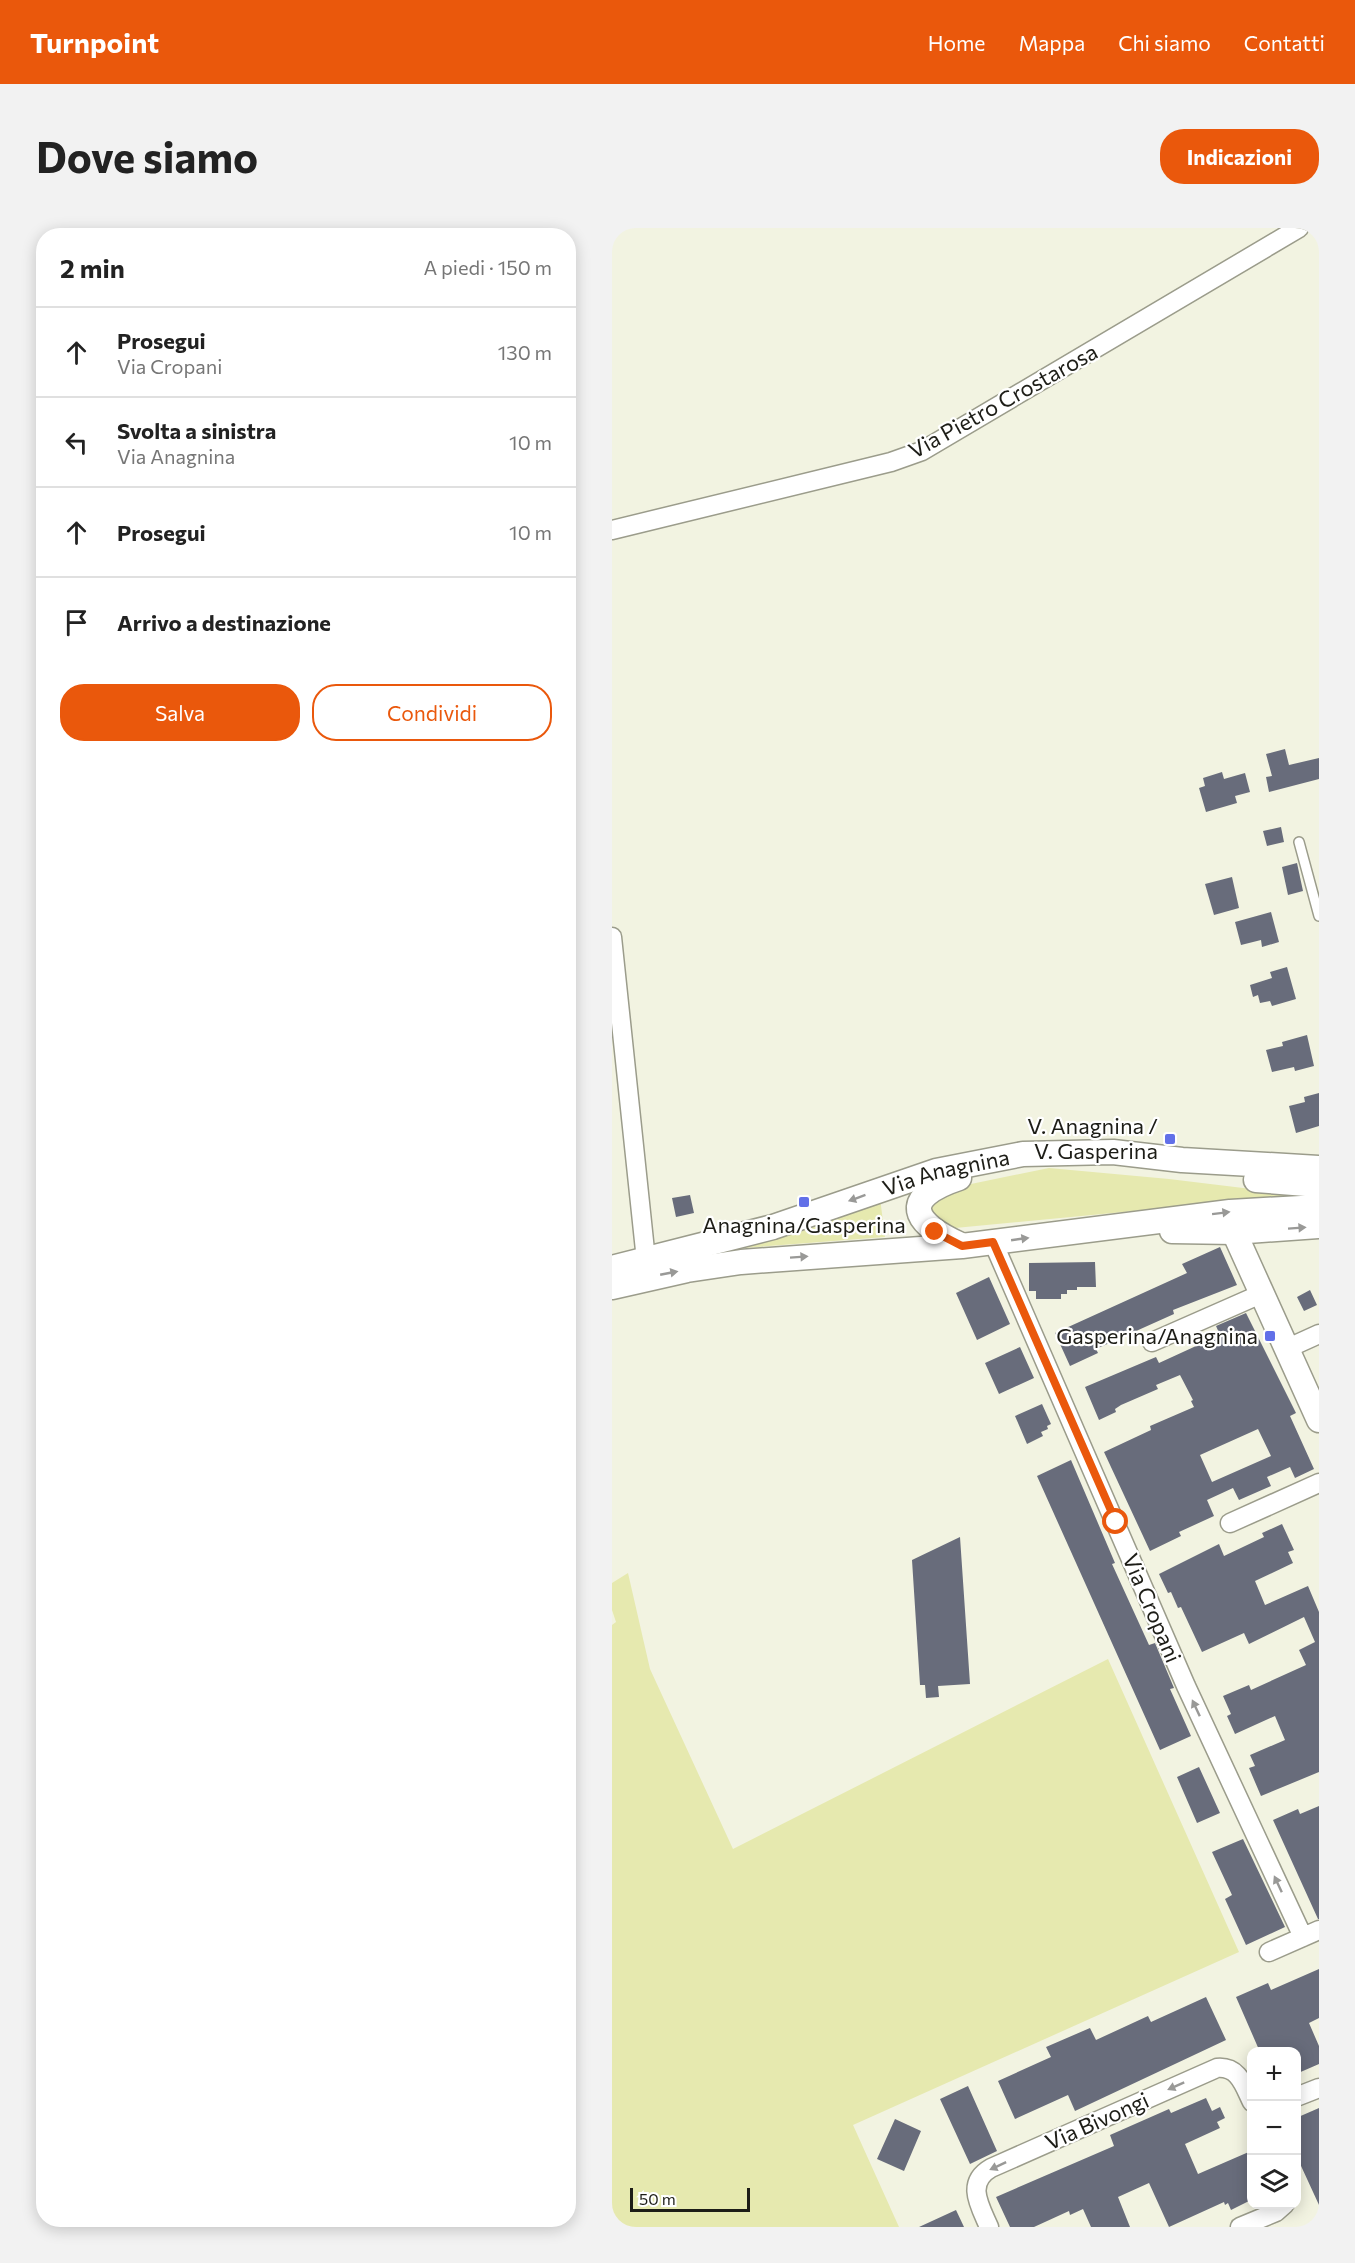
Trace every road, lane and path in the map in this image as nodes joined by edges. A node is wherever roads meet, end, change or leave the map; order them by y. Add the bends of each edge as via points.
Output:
1 (1299, 228) edge
2 (612, 530) edge
3 (1299, 842) dead end
4 (1319, 916) edge
5 (612, 937) edge
6 (1035, 1152) junction
7 (1182, 1160) junction
8 (1319, 1168) edge
9 (1319, 1185) edge
10 (1319, 1207) edge
11 (1122, 1226) junction
12 (1319, 1226) edge
13 (1234, 1232) junction
14 (993, 1242) junction
15 (962, 1246) junction
16 (646, 1260) junction
17 (612, 1268) edge
18 (612, 1287) edge
19 (1262, 1294) junction
20 (1319, 1334) edge
21 (1152, 1342) dead end
22 (1286, 1349) junction
23 (1319, 1420) edge
24 (1319, 1483) edge
25 (1230, 1523) dead end
26 (1311, 1934) edge
27 (1269, 1952) dead end
28 (1319, 2088) edge
29 (1301, 2095) edge
30 (1250, 2101) edge
31 (1280, 2209) edge
32 (989, 2227) edge
33 (1240, 2227) edge

1 - 2 street, Via Pietro Crostarosa via 922,451 891,462
3 - 4 lane
5 - 16 street
6 - 7 main road, Via Anagnina via 1113,1152
6 - 15 main road via 934,1186 922,1198 919,1208 925,1223
6 -> 16 main road, Via Anagnina via 928,1173 773,1227
7 - 8 main road, Via Anagnina
7 - 9 main road, Via Anagnina via 1262,1181
11 -> 10 main road via 1230,1212
11 - 13 main road
14 -> 11 main road
13 -> 12 main road
13 - 19 main road
14 - 15 main road
26 -> 14 street, Via Cropani via 1186,1686
18 -> 15 main road via 714,1265
16 - 17 main road, Via Anagnina
19 - 21 street
19 - 22 main road
20 - 22 street
22 - 23 main road
24 - 25 street
26 - 27 street, Via Cropani
28 - 29 street
30 -> 32 street, Via Bivongi via 1234,2071 1217,2068 992,2168 980,2178 975,2193
31 - 33 street

